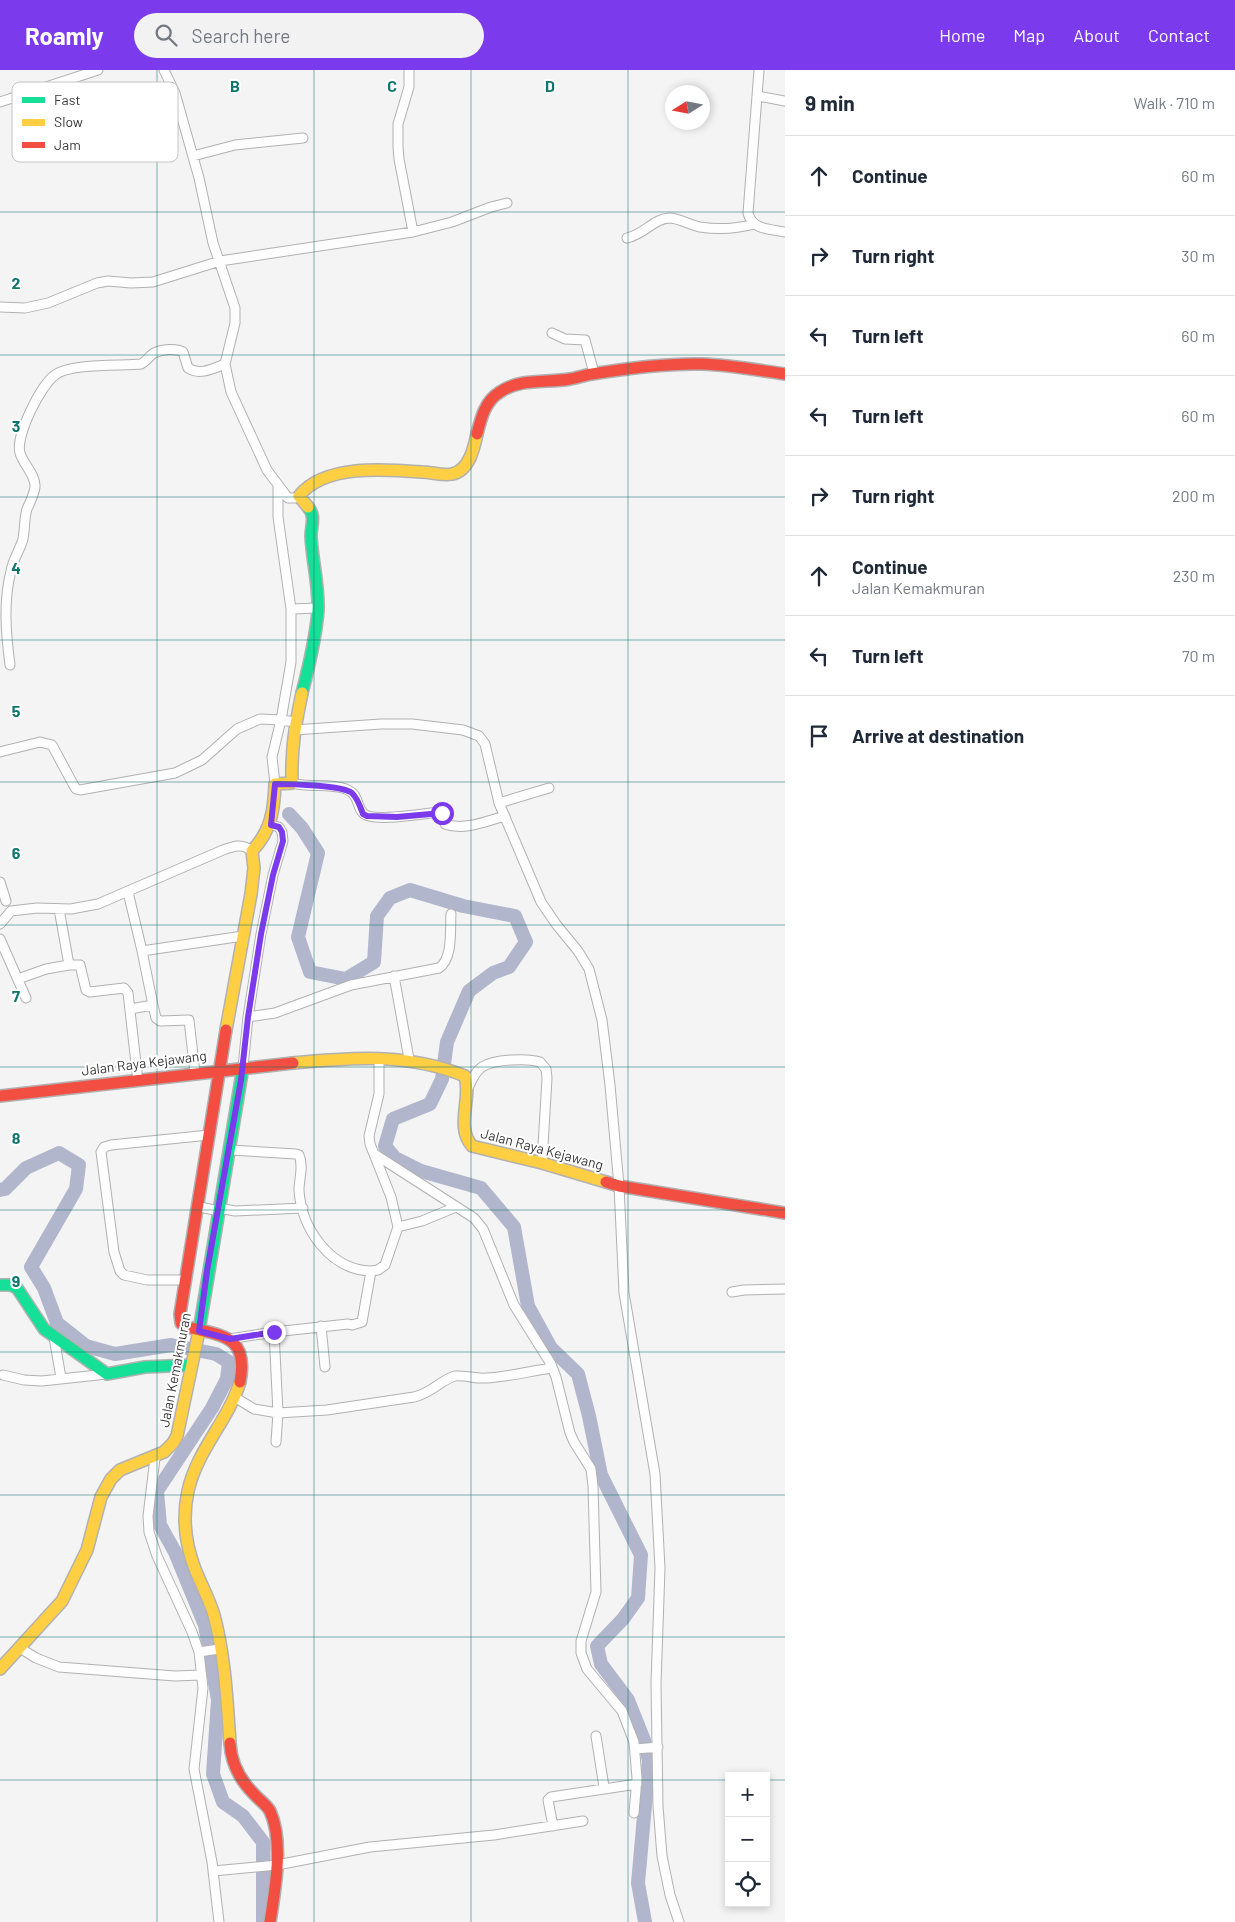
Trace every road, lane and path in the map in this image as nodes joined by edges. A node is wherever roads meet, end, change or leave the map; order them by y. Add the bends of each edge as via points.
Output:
1 (98, 70) edge
2 (164, 70) edge
3 (409, 70) edge
4 (760, 70) edge
5 (61, 82) edge
6 (170, 82) edge
7 (758, 96) junction
8 (12, 98) edge
9 (785, 101) edge
10 (0, 102) edge
11 (178, 104) edge
12 (303, 138) dead end
13 (193, 156) junction
14 (507, 203) dead end
15 (754, 224) junction
16 (413, 232) junction
17 (785, 232) edge
18 (627, 238) dead end
19 (220, 261) junction
20 (0, 307) edge
21 (552, 333) dead end
22 (225, 364) junction
23 (594, 373) junction
24 (785, 374) edge
25 (278, 486) junction
26 (301, 498) junction
27 (315, 608) junction
28 (295, 609) junction
29 (10, 665) dead end
30 (289, 723) junction
31 (0, 752) edge
32 (292, 783) junction
33 (275, 784) junction
34 (549, 788) dead end
35 (502, 802) junction
36 (505, 816) junction
37 (271, 824) junction
38 (252, 851) junction
39 (1, 883) edge
40 (128, 892) junction
41 (6, 901) dead end
42 (59, 909) junction
43 (451, 914) dead end
44 (0, 924) edge
45 (243, 936) junction
46 (0, 939) edge
47 (142, 951) junction
48 (69, 965) junction
49 (394, 976) junction
50 (18, 979) junction
51 (26, 998) dead end
52 (153, 1005) junction
53 (130, 1009) junction
54 (248, 1017) junction
55 (379, 1059) junction
56 (409, 1060) junction
57 (242, 1067) junction
58 (220, 1069) junction
59 (195, 1073) junction
60 (138, 1081) junction
61 (469, 1086) junction
62 (0, 1096) edge
63 (209, 1135) junction
64 (230, 1150) junction
65 (376, 1156) junction
66 (542, 1163) junction
67 (619, 1186) junction
68 (198, 1207) junction
69 (456, 1207) junction
70 (303, 1208) junction
71 (218, 1210) junction
72 (785, 1212) edge
73 (398, 1227) junction
74 (371, 1271) junction
75 (185, 1280) junction
76 (0, 1284) edge
77 (785, 1289) edge
78 (732, 1292) dead end
79 (321, 1326) junction
80 (199, 1331) junction
81 (274, 1332) junction
82 (54, 1337) junction
83 (230, 1339) junction
84 (192, 1360) junction
85 (324, 1367) dead end
86 (552, 1368) junction
87 (107, 1374) junction
88 (3, 1375) dead end
89 (61, 1378) junction
90 (236, 1398) junction
91 (278, 1412) junction
92 (276, 1442) dead end
93 (155, 1458) junction
94 (20, 1648) junction
95 (217, 1650) junction
96 (201, 1652) junction
97 (0, 1669) edge
98 (201, 1675) junction
99 (596, 1736) dead end
100 (655, 1747) junction
101 (638, 1749) junction
102 (637, 1784) junction
103 (604, 1787) junction
104 (634, 1813) dead end
105 (583, 1821) dead end
106 (553, 1826) junction
107 (272, 1865) junction
108 (213, 1871) junction
109 (219, 1922) edge
110 (270, 1922) edge
111 (679, 1922) edge

1 - 5 street
2 - 6 street
3 - 16 street via 409,87 398,124 398,160
4 - 7 street
7 - 9 street
7 - 15 street via 748,213
8 - 10 street
11 - 13 street
12 - 13 street via 235,145
13 - 19 street
14 - 16 street
15 - 17 street
15 - 18 street via 727,229 700,227 671,218
16 - 19 street
19 - 20 street via 153,282 108,281 48,303 25,308
19 - 22 street via 235,308
21 - 23 street via 566,339 585,340
22 - 25 street via 231,392 267,470
22 - 29 street via 196,372 188,368 183,352 175,349 154,353 141,364 63,370 50,379 40,393 20,440 19,450 35,487 8,588 6,634
23 - 24 street via 691,364
23 - 26 street via 516,385 499,392 483,410 474,451 461,471 453,474 344,472 309,485
25 - 26 street via 288,498
25 - 28 street via 278,517
26 - 27 street via 312,511 313,518
27 - 28 street
27 - 30 street via 314,646
28 - 30 street
30 - 31 street via 260,719 238,729 202,760 176,773 80,790 76,789 52,745 40,742
30 - 32 street
30 - 33 street via 272,757
30 - 35 street via 412,724 463,730 479,736 485,744
32 - 33 street
32 - 36 street via 345,789 355,796 367,816 397,817 439,812 448,826 471,826
33 - 37 street
34 - 35 street
35 - 36 street
36 - 67 street via 541,902 578,951 594,985 602,1020
37 - 38 street via 266,836
37 - 54 street via 279,827 283,841 261,934
38 - 40 street via 244,846 233,846
38 - 45 street via 254,861
39 - 41 street
40 - 42 street via 86,907
40 - 47 street
42 - 44 street via 10,911
42 - 48 street
43 - 49 street via 450,937 443,965
45 - 47 street
45 - 58 street
46 - 50 street
47 - 52 street
48 - 50 street via 46,968
48 - 53 street via 80,965 88,991 126,989
49 - 54 street via 351,984 292,1008 261,1017
49 - 56 street
50 - 51 street
52 - 53 street
52 - 59 street via 160,1021 189,1020
53 - 60 street
54 - 57 street
55 - 56 street, Jalan Raya Kejawang
55 - 57 street, Jalan Raya Kejawang via 324,1059
55 - 65 street via 379,1094 369,1136
56 - 61 street, Jalan Raya Kejawang via 457,1072 465,1076
57 - 58 street, Jalan Raya Kejawang
57 - 64 street, Jalan Kemakmuran
58 - 59 street, Jalan Raya Kejawang
58 - 63 street
59 - 60 street, Jalan Raya Kejawang
60 - 62 street, Jalan Raya Kejawang
61 - 66 street, Jalan Raya Kejawang via 463,1129 466,1142
61 - 66 street via 475,1074 493,1062 524,1059 540,1062 546,1069 547,1078
63 - 68 street
63 - 75 street via 111,1145 101,1152 114,1252 120,1271 146,1280
64 - 70 street via 299,1155 299,1190
64 - 71 street, Jalan Kemakmuran
65 - 69 street
65 - 73 street
66 - 67 street, Jalan Raya Kejawang
67 - 72 street, Jalan Raya Kejawang
67 - 100 street via 624,1293 655,1474 660,1568
68 - 71 street
68 - 75 street
69 - 73 street
69 - 86 street via 474,1218 483,1229 514,1305
70 - 71 street
70 - 74 street via 309,1229 322,1246 346,1266
71 - 80 street, Jalan Kemakmuran
73 - 74 street via 385,1265
74 - 79 street via 362,1322
75 - 80 street via 180,1320 184,1326
76 - 82 street via 17,1288 44,1329
77 - 78 street
79 - 81 street
79 - 85 street
80 - 83 street
80 - 84 street, Jalan Kemakmuran
81 - 83 street
81 - 91 street
82 - 87 street
82 - 89 street
83 - 90 street via 237,1344 243,1366
84 - 87 street
84 - 93 street, Jalan Kemakmuran via 177,1436 168,1450
86 - 91 street via 490,1378 457,1376 414,1397 327,1410
86 - 101 street via 570,1433 591,1469 593,1486 596,1592 581,1640 582,1659 622,1711
87 - 89 street
88 - 89 street via 42,1381
90 - 91 street via 254,1409
90 - 95 street via 200,1458 184,1512 190,1559 209,1599 215,1620
91 - 92 street
93 - 94 street, Jalan Kemakmuran via 117,1472 112,1478 101,1500 87,1550 68,1591
93 - 96 street via 149,1532
94 - 97 street, Jalan Kemakmuran
94 - 98 street via 40,1660 59,1666 175,1676
95 - 96 street
95 - 107 street via 227,1703 231,1756 252,1792 270,1811 275,1826
96 - 98 street
98 - 108 street via 203,1688 194,1769
99 - 103 street
100 - 101 street
100 - 111 street via 662,1856
101 - 102 street
102 - 103 street
102 - 104 street
103 - 106 street via 549,1798
105 - 106 street
106 - 107 street via 370,1847
107 - 108 street
107 - 110 street
108 - 109 street

